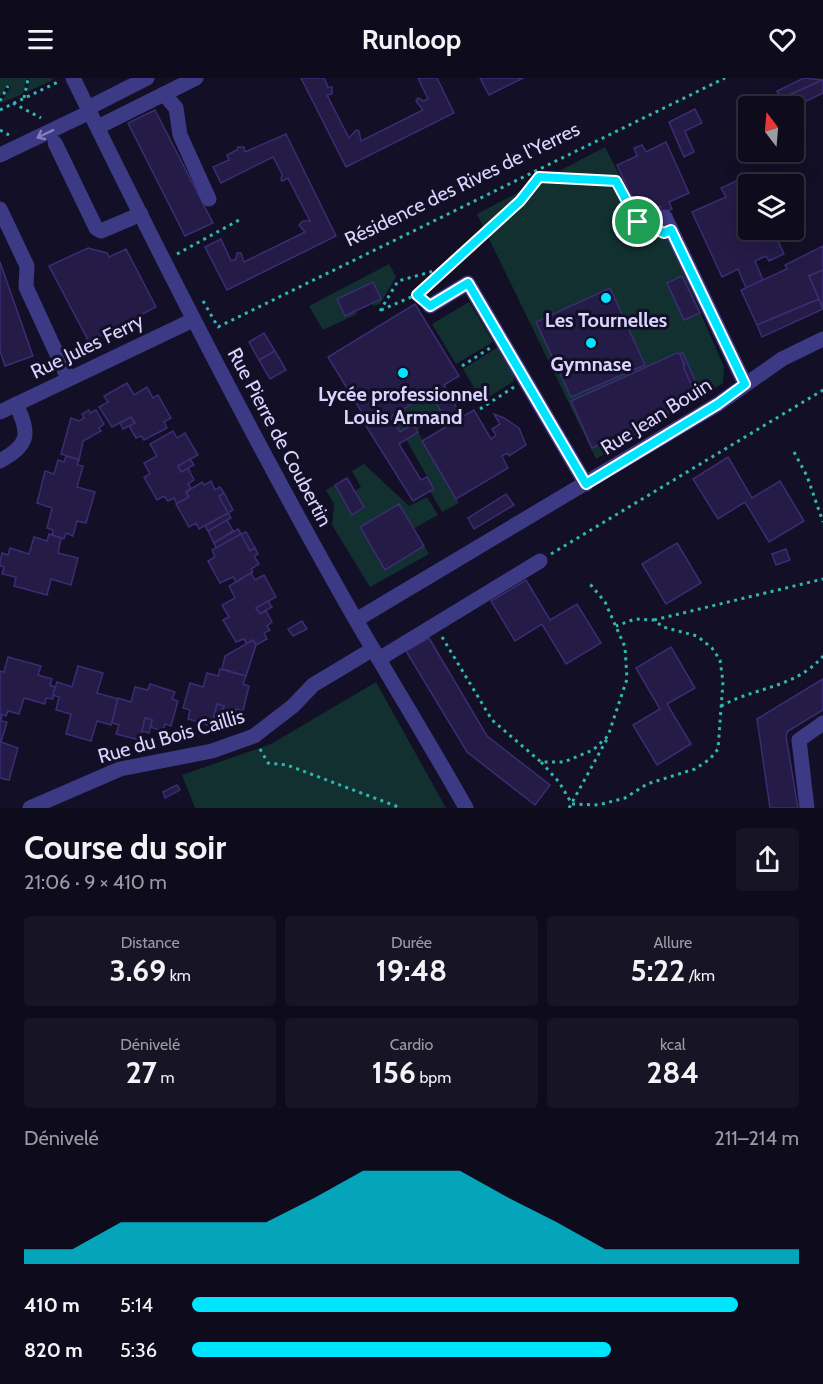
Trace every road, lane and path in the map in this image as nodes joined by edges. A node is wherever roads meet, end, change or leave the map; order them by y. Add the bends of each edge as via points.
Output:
1 (67, 78) edge
2 (73, 78) edge
3 (147, 78) edge
4 (196, 78) edge
5 (725, 78) edge
6 (28, 79) edge
7 (131, 82) edge
8 (8, 86) dead end
9 (164, 94) junction
10 (24, 98) junction
11 (0, 101) edge
12 (13, 103) junction
13 (0, 110) edge
14 (89, 110) junction
15 (98, 127) junction
16 (52, 137) junction
17 (0, 155) edge
18 (209, 199) dead end
19 (0, 209) edge
20 (141, 214) junction
21 (241, 219) dead end
22 (668, 224) joint
23 (165, 260) junction
24 (447, 267) junction
25 (417, 295) junction
26 (430, 306) joint
27 (193, 320) junction
28 (218, 327) dead end
29 (823, 339) edge
30 (502, 341) junction
31 (462, 366) dead end
32 (68, 378) junction
33 (525, 380) junction
34 (745, 384) junction
35 (823, 390) edge
36 (15, 404) junction
37 (480, 409) dead end
38 (0, 412) edge
39 (794, 452) dead end
40 (0, 461) edge
41 (586, 484) junction
42 (823, 522) edge
43 (540, 561) joint
44 (823, 579) edge
45 (590, 584) dead end
46 (356, 620) junction
47 (654, 620) junction
48 (435, 625) junction
49 (616, 626) junction
50 (376, 654) junction
51 (823, 656) edge
52 (721, 706) junction
53 (823, 723) edge
54 (254, 736) junction
55 (608, 736) junction
56 (541, 762) junction
57 (572, 804) junction
58 (30, 808) edge
59 (401, 808) edge
60 (466, 808) edge
61 (569, 808) edge
62 (807, 808) edge

1 - 10 path
2 - 14 street, Rue Pierre de Coubertin
3 - 7 street
4 - 9 street
5 - 28 path, Résidence des Rives de l'Yerres
6 - 10 path
7 - 14 street
8 - 11 path
9 - 15 street
9 - 18 street via 176,108 180,135
10 - 12 path
12 - 13 path
12 - 16 path via 43,119
14 - 15 street, Rue Pierre de Coubertin
14 - 16 street
15 - 20 street, Rue Pierre de Coubertin
16 -> 17 street
16 - 20 street via 96,228 102,231
19 - 32 street via 27,266 26,287
20 - 23 street, Rue Pierre de Coubertin
21 - 23 path
22 - 24 path via 664,233 638,222 616,181 539,177 520,201
22 - 34 street
23 - 27 street, Rue Pierre de Coubertin
24 - 25 path
24 - 25 path via 398,281 380,311
25 - 26 path
26 - 30 street via 468,283
27 - 32 street, Rue Jules Ferry
27 - 46 street, Rue Pierre de Coubertin
29 - 34 street, Rue Jean Bouin via 782,359
30 - 31 path
30 - 33 street
32 - 36 street, Rue Jules Ferry
33 - 37 path
33 - 41 street
34 - 41 street, Rue Jean Bouin
35 - 43 path
36 - 38 street, Rue Jules Ferry
36 - 40 street via 24,422 24,440 15,452
39 - 42 path
41 - 46 street, Rue Jean Bouin
43 - 48 street, Rue du Bois Caillis
44 - 47 path
45 - 49 path via 605,602
46 - 50 street, Rue Pierre de Coubertin
47 - 49 path via 635,619
47 - 52 path via 663,627 697,636 712,648 720,660
48 - 50 street, Rue du Bois Caillis
48 - 56 path via 492,720
49 - 55 path via 625,647 627,679
50 - 54 street, Rue du Bois Caillis via 313,685
50 - 60 street, Rue Pierre de Coubertin
51 - 52 path via 781,686 740,695
52 - 57 path via 718,749 695,769 647,784 625,798 598,805
53 - 62 street via 799,740
54 - 58 street, Rue du Bois Caillis via 212,751 120,769
54 - 59 path via 268,763 287,765
55 - 56 path via 593,750 564,762
55 - 57 path
56 - 57 path
57 - 61 path

